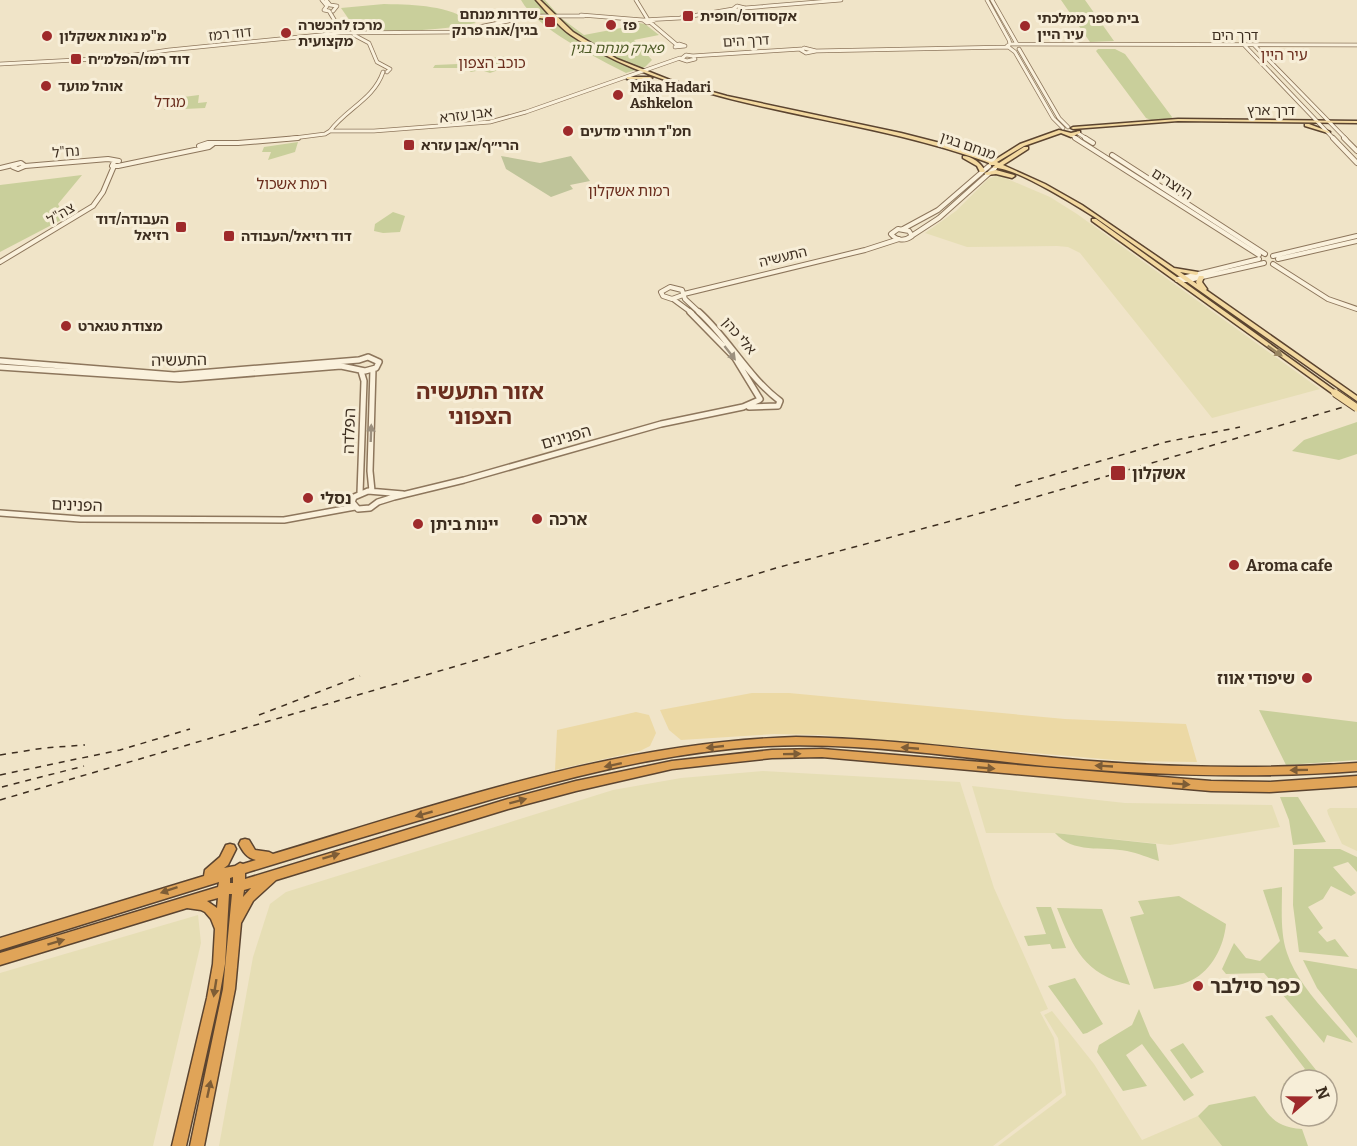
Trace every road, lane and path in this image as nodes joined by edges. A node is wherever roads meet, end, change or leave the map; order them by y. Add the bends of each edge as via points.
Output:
1 (324, 0) edge
2 (532, 0) edge
3 (538, 0) edge
4 (636, 0) edge
5 (828, 0) edge
6 (841, 0) edge
7 (987, 0) edge
8 (992, 0) edge
9 (328, 5) junction
10 (331, 11) junction
11 (542, 14) junction
12 (559, 15) junction
13 (584, 16) junction
14 (648, 18) junction
15 (554, 19) junction
16 (643, 20) junction
17 (653, 21) junction
18 (347, 32) junction
19 (289, 38) junction
20 (1241, 41) dead end
21 (1010, 46) junction
22 (1020, 46) junction
23 (1235, 46) junction
24 (1246, 46) junction
25 (680, 47) junction
26 (1256, 47) junction
27 (1264, 47) junction
28 (1356, 47) edge
29 (164, 50) junction
30 (175, 52) junction
31 (1253, 54) junction
32 (692, 56) junction
33 (681, 57) junction
34 (685, 61) junction
35 (53, 62) junction
36 (0, 65) edge
37 (654, 69) junction
38 (384, 70) junction
39 (630, 70) junction
40 (642, 73) junction
41 (630, 77) junction
42 (655, 78) junction
43 (1312, 116) junction
44 (1324, 117) junction
45 (1305, 123) junction
46 (1319, 123) junction
47 (1343, 124) junction
48 (1357, 124) edge
49 (1332, 125) junction
50 (1070, 131) junction
51 (334, 132) junction
52 (1328, 132) junction
53 (325, 135) junction
54 (212, 147) junction
55 (1357, 151) edge
56 (965, 154) junction
57 (1002, 156) junction
58 (1008, 159) junction
59 (118, 163) junction
60 (1357, 163) edge
61 (994, 165) junction
62 (0, 168) edge
63 (984, 172) junction
64 (1018, 175) junction
65 (903, 229) junction
66 (892, 235) junction
67 (913, 235) junction
68 (1357, 236) edge
69 (899, 239) junction
70 (1357, 241) edge
71 (865, 250) junction
72 (1261, 256) junction
73 (1273, 256) junction
74 (0, 262) edge
75 (1276, 262) junction
76 (1264, 263) junction
77 (1168, 265) junction
78 (1199, 275) junction
79 (1183, 278) junction
80 (682, 293) junction
81 (1208, 294) junction
82 (672, 299) junction
83 (1357, 307) edge
84 (359, 360) junction
85 (0, 362) edge
86 (0, 367) edge
87 (358, 369) junction
88 (373, 369) junction
89 (772, 396) junction
90 (759, 399) junction
91 (1357, 399) edge
92 (763, 407) junction
93 (736, 408) junction
94 (1357, 408) edge
95 (360, 492) junction
96 (374, 492) junction
97 (403, 494) junction
98 (352, 500) junction
99 (378, 502) junction
100 (355, 507) junction
101 (329, 512) junction
102 (0, 513) edge
103 (1357, 767) edge
104 (1357, 781) edge
105 (245, 844) dead end
106 (230, 849) dead end
107 (277, 857) junction
108 (240, 868) junction
109 (225, 873) junction
110 (275, 873) junction
111 (201, 880) junction
112 (238, 885) junction
113 (224, 889) junction
114 (181, 903) junction
115 (236, 924) junction
116 (222, 930) junction
117 (0, 944) edge
118 (0, 959) edge
119 (179, 1146) edge
120 (197, 1146) edge

1 - 9 street
2 - 11 main road, מנחם בגין
3 - 11 main road, מנחם בגין
4 - 14 street
5 - 6 street
5 - 17 street
7 - 21 street, היוצרים
8 - 22 street, היוצרים
9 - 10 street via 324,10
9 - 10 street via 337,6
10 - 18 street
11 - 12 street
11 - 13 street
11 - 15 main road, מנחם בגין
11 - 18 street, דוד רמז via 450,31
11 - 39 main road, מנחם בגין via 589,49
12 - 13 street
12 - 15 main road
13 - 16 street
14 - 16 street
14 - 17 street
15 - 40 main road, מנחם בגין via 595,49
16 - 17 street
17 - 25 street via 664,36
18 - 19 street, דוד רמז
18 - 38 street via 366,44 368,55
19 - 30 street, דוד רמז
19 - 30 street, דוד רמז
20 - 23 street
21 - 22 street
21 - 32 street, דרך הים
21 - 50 street, היוצרים via 1053,118
22 - 23 street, דרך הים
22 - 50 street, היוצרים
23 - 24 street, דרך הים
23 - 31 street, דרך הים
24 - 26 street, דרך הים
24 - 31 street
25 - 32 street
25 - 33 street
26 - 27 street
26 - 27 street, דרך הים
26 - 44 street
27 - 28 street, דרך הים
29 - 30 street
29 - 35 street
29 - 35 street
31 - 43 street
32 - 33 street
32 - 34 street
33 - 34 street
33 - 40 street
34 - 37 street
35 - 36 street
37 - 40 street
37 - 42 main road
38 - 51 street via 375,89 342,115
38 - 51 street via 382,84 368,100 347,114
39 - 40 main road, מנחם בגין
39 - 41 main road
40 - 41 street
40 - 42 main road, מנחם בגין
41 - 42 main road
41 - 51 street, אבן עזרא via 601,87 602,90 491,124
42 - 56 main road, מנחם בגין via 709,96
43 - 45 main road
43 - 46 street
44 - 47 main road
44 - 49 street
45 - 46 main road, דרך ארץ
45 - 50 main road, דרך ארץ via 1174,123
45 - 52 main road
46 - 49 main road, דרך ארץ
46 - 52 street
47 - 48 main road, דרך ארץ
47 - 49 main road
47 - 49 main road, דרך ארץ
49 - 55 street
50 - 57 main road via 1034,140
50 - 58 main road
50 - 72 street, היוצרים
51 - 53 street, אבן עזרא
52 - 60 street
53 - 54 street
53 - 54 street
54 - 59 street
56 - 57 main road
56 - 61 main road, מנחם בגין
56 - 63 main road
57 - 61 main road
58 - 61 main road
58 - 64 main road
59 - 62 street, נח"ל via 108,159
59 - 74 street, צה"ל via 93,206
61 - 63 street
61 - 64 main road, מנחם בגין
63 - 64 main road
63 - 65 street via 930,216
63 - 67 street via 947,211
64 - 77 main road, מנחם בגין via 1076,202
64 - 79 main road, מנחם בגין
65 - 66 street, התעשיה
65 - 67 street
66 - 69 street
66 - 71 street, התעשיה
67 - 69 street, התעשיה
68 - 73 street
69 - 71 street, התעשיה
70 - 75 street
71 - 80 street, התעשיה
72 - 73 street
72 - 76 street, היוצרים
72 - 78 street
73 - 75 street
75 - 76 street
75 - 83 street via 1319,294
76 - 78 street
77 - 78 main road
77 - 79 main road, מנחם בגין
78 - 79 street
78 - 81 main road
79 - 81 main road, מנחם בגין
79 -> 94 main road, מנחם בגין, bridge
80 - 82 street
80 - 82 street via 672,287 663,290 663,296
80 - 89 street, אלי כהן via 724,334
81 - 91 main road, מנחם בגין
82 -> 90 street, אלי כהן via 716,335 746,374
84 - 85 street, התעשיה via 174,375
84 - 87 street
84 - 88 street via 376,359 379,364
86 - 87 street, התעשיה via 169,380 341,366
87 - 88 street, התעשיה
87 - 95 street, הפלדה via 364,381
96 -> 88 street, הפלדה via 370,471
89 - 90 street, הפנינים
89 - 92 street via 779,404
90 - 92 street, אלי כהן
90 - 93 street, הפנינים
92 - 93 street, הפנינים
93 - 97 street, הפנינים via 661,424
95 - 96 street, הפנינים
95 - 98 street, הפנינים
96 - 97 street, הפנינים
96 - 99 street, הפלדה
97 - 99 street, הפנינים
98 - 100 street
98 - 101 street, הפנינים
99 - 100 street, הפנינים via 366,509
100 - 101 street, הפנינים
101 - 102 street, הפנינים via 284,520 197,523
103 -> 107 highway via 1214,772 1088,766 868,744 768,742 670,753 523,786
110 -> 104 highway via 565,789 718,759 822,753 1211,786 1270,787
105 - 107 highway via 252,854
106 - 111 highway via 218,869
107 - 108 highway
108 - 109 highway
108 - 112 highway
109 - 111 highway
109 - 113 highway
110 - 112 highway
110 - 115 highway via 249,897
111 -> 117 highway
112 - 113 highway
112 - 115 highway
113 - 114 highway
113 - 116 highway
114 - 116 highway via 212,909
118 -> 114 highway
120 -> 115 highway via 222,1028
116 -> 119 highway via 213,998

